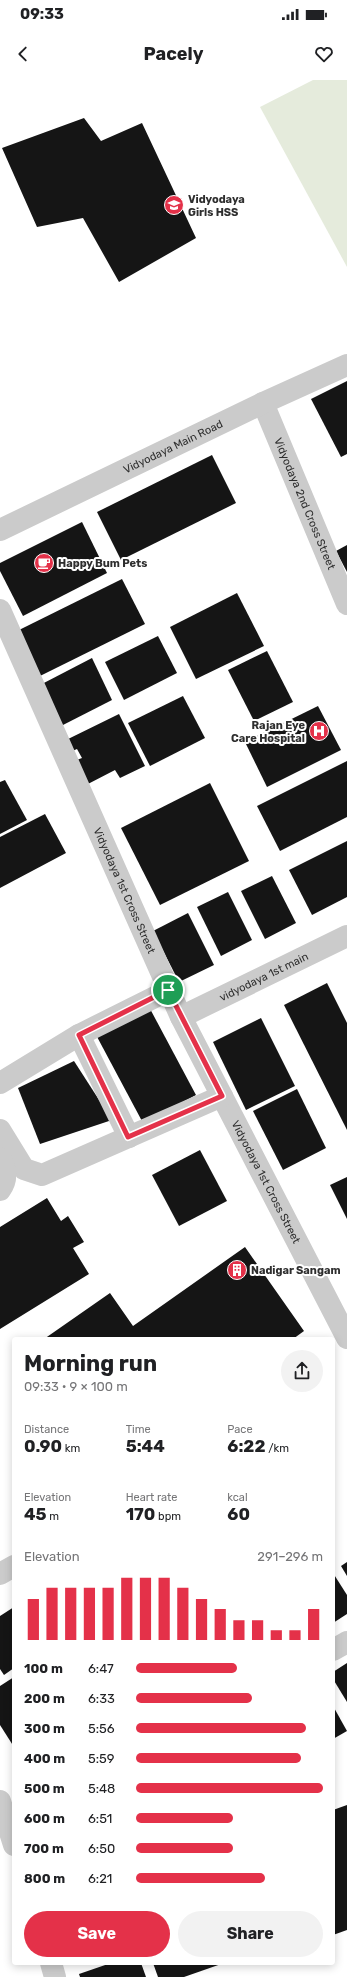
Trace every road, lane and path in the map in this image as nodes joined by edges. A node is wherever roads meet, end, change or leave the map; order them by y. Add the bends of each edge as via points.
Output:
1 (347, 365) edge
2 (263, 403) junction
3 (0, 530) edge
4 (347, 604) edge
5 (0, 610) edge
6 (347, 936) edge
7 (168, 990) junction
8 (181, 1017) junction
9 (79, 1035) junction
10 (0, 1083) edge
11 (222, 1096) junction
12 (0, 1130) edge
13 (128, 1137) junction
14 (0, 1158) edge
15 (0, 1190) edge
16 (347, 1338) edge
17 (12, 1567) edge
18 (0, 1574) edge
19 (347, 1642) edge
20 (335, 1649) edge
21 (0, 1801) edge
22 (12, 1833) edge
23 (52, 1965) edge
24 (55, 1977) edge

1 - 2 street, Vidyodaya Main Road
2 - 3 street, Vidyodaya Main Road
2 - 4 street, Vidyodaya 2nd Cross Street
5 - 7 street, Vidyodaya 1st Cross Street
6 - 8 street, vidyodaya 1st main
7 - 8 street, Vidyodaya 1st Cross Street
7 - 9 street
8 - 11 street, Vidyodaya 1st Cross Street
9 - 10 street
9 - 13 street
11 - 13 street
11 - 16 street, Vidyodaya 1st Cross Street
12 - 13 street via 24,1169 42,1174
14 - 15 street via 5,1168 6,1179
17 - 18 street
19 - 20 street
21 - 22 street
23 - 24 street

